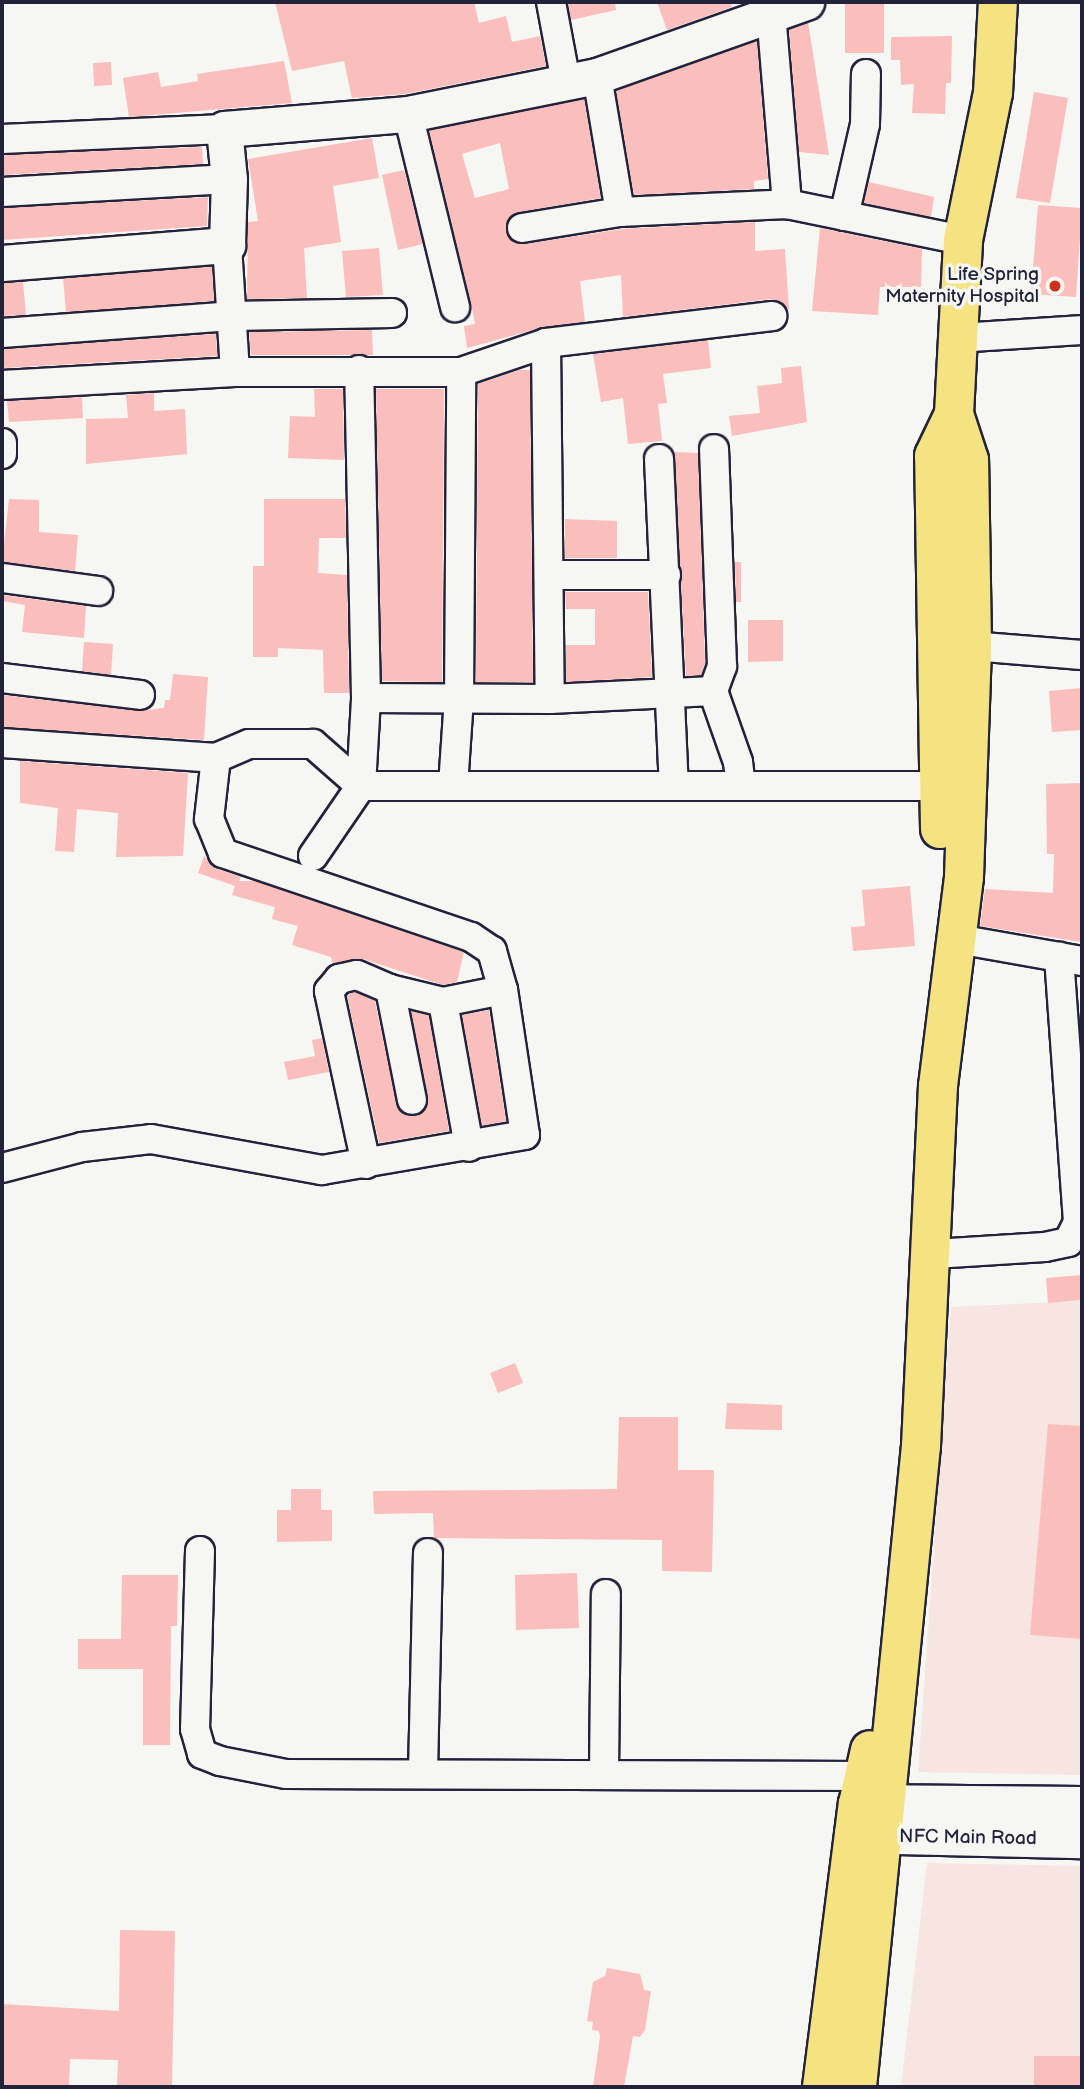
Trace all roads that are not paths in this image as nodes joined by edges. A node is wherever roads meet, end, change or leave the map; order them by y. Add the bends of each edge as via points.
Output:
1 (551, 2) edge
2 (806, 2) edge
3 (998, 2) edge
4 (771, 13) junction
5 (866, 74) dead end
6 (582, 79) junction
7 (408, 114) junction
8 (224, 130) junction
9 (2, 139) edge
10 (229, 179) junction
11 (2, 192) edge
12 (788, 204) junction
13 (620, 212) junction
14 (844, 216) junction
15 (522, 228) dead end
16 (963, 240) junction
17 (227, 245) junction
18 (2, 263) edge
19 (455, 307) dead end
20 (392, 313) dead end
21 (231, 316) junction
22 (772, 316) dead end
23 (1082, 330) edge
24 (2, 333) edge
25 (958, 338) junction
26 (546, 343) junction
27 (359, 370) junction
28 (234, 372) junction
29 (461, 372) junction
30 (2, 385) edge
31 (954, 414) junction
32 (2, 443) edge
33 (715, 449) dead end
34 (2, 454) edge
35 (659, 459) dead end
36 (552, 575) junction
37 (667, 575) junction
38 (2, 578) edge
39 (98, 591) dead end
40 (972, 646) junction
41 (1082, 654) edge
42 (2, 678) edge
43 (713, 691) junction
44 (140, 695) dead end
45 (667, 696) junction
46 (366, 698) junction
47 (459, 699) junction
48 (550, 699) junction
49 (2, 743) edge
50 (216, 758) junction
51 (360, 786) junction
52 (453, 786) junction
53 (674, 786) junction
54 (741, 786) junction
55 (942, 786) junction
56 (313, 856) dead end
57 (957, 939) junction
58 (1071, 959) edge
59 (390, 989) junction
60 (503, 990) junction
61 (443, 1002) junction
62 (412, 1100) dead end
63 (469, 1147) junction
64 (366, 1164) junction
65 (2, 1168) edge
66 (1079, 1176) edge
67 (934, 1254) junction
68 (200, 1551) dead end
69 (428, 1553) dead end
70 (606, 1594) dead end
71 (604, 1772) junction
72 (423, 1773) junction
73 (1082, 1806) edge
74 (869, 1811) junction
75 (1082, 1839) edge
76 (822, 2087) edge
77 (858, 2087) edge

1 - 6 street
2 - 4 street
3 - 16 main road via 993,93
4 - 6 street
4 - 12 street
5 - 14 street via 864,124
6 - 7 street
6 - 13 street
7 - 8 street
7 - 19 street
8 - 9 street
8 - 10 street
10 - 11 street
10 - 17 street
12 - 13 street
12 - 14 street
13 - 15 street
14 - 16 street
16 - 25 main road
17 - 18 street
17 - 21 street
20 - 21 street
21 - 24 street
21 - 28 street
22 - 26 street
23 - 25 street
25 - 31 main road
26 - 29 street
26 - 36 street
27 - 28 street
27 - 29 street
27 - 46 street
28 - 30 street
29 - 47 street
31 - 40 main road via 969,460
31 - 55 main road via 934,456
32 - 34 street
33 - 43 street via 722,666
35 - 37 street
36 - 37 street
36 - 48 street
37 - 45 street
38 - 39 street
40 - 41 street
40 - 57 main road via 967,831
42 - 44 street
43 - 45 street
43 - 54 street via 738,762
45 - 48 street
45 - 53 street
46 - 47 street
46 - 51 street
47 - 48 street
47 - 52 street
49 - 50 street
50 - 51 street via 249,744 313,744
50 - 60 street via 209,819 223,853 471,937 492,951
51 - 52 street
51 - 56 street
52 - 53 street
53 - 54 street
54 - 55 street
55 - 74 main road via 938,875 912,1084 903,1341
57 - 58 street
57 - 67 main road via 938,1086
58 - 66 street
59 - 61 street
59 - 62 street
59 - 64 street via 357,975 339,979 329,991
60 - 61 street
60 - 63 street via 525,1135
61 - 63 street
63 - 64 street
64 - 65 street via 307,1170 151,1139 82,1147
66 - 67 street via 1077,1222 1068,1242
67 - 74 main road via 922,1446
68 - 72 street via 195,1729 202,1754 286,1773
69 - 72 street
70 - 71 street
71 - 72 street
71 - 74 street
73 - 74 main road, NFC Main Road
74 - 75 main road, NFC Main Road
74 - 76 main road
74 - 77 main road

